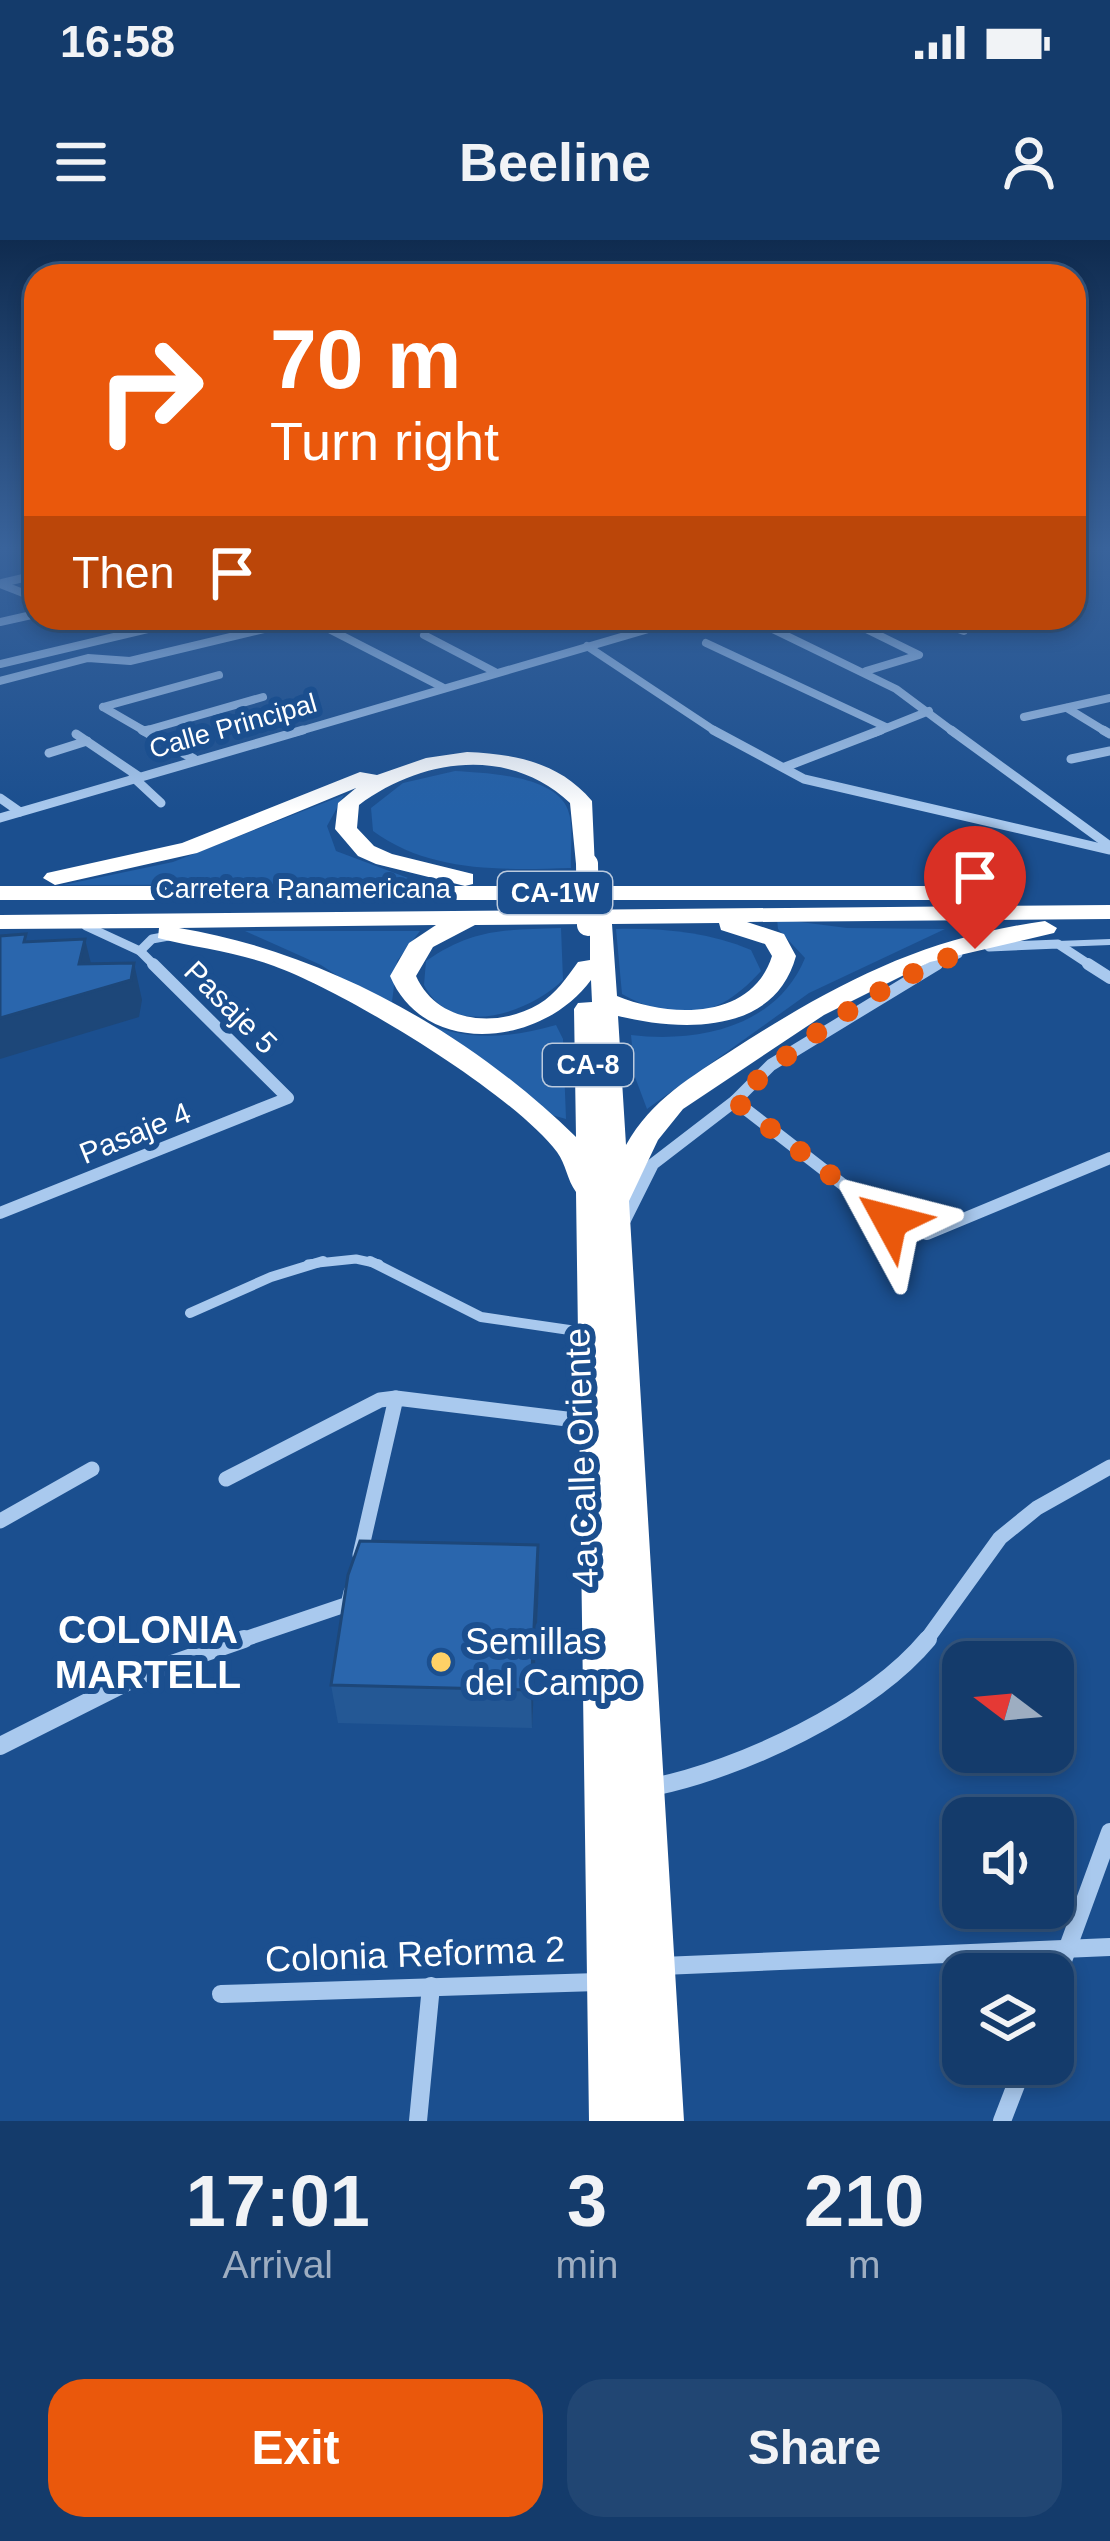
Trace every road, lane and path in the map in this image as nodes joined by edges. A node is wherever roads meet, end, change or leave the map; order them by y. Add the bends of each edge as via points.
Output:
1 (123, 635) edge
2 (240, 635) edge
3 (340, 635) edge
4 (424, 635) dead end
5 (627, 635) edge
6 (787, 635) edge
7 (878, 635) edge
8 (706, 643) dead end
9 (587, 646) junction
10 (0, 664) edge
11 (866, 671) junction
12 (496, 673) junction
13 (220, 675) dead end
14 (0, 681) edge
15 (443, 688) junction
16 (263, 697) dead end
17 (1110, 698) edge
18 (1066, 708) junction
19 (929, 711) junction
20 (1024, 717) dead end
21 (886, 727) junction
22 (144, 730) junction
23 (76, 734) dead end
24 (1110, 734) edge
25 (87, 741) junction
26 (1110, 751) edge
27 (49, 753) dead end
28 (194, 759) junction
29 (1071, 759) dead end
30 (785, 767) junction
31 (135, 777) junction
32 (0, 798) edge
33 (160, 803) dead end
34 (20, 812) junction
35 (0, 818) edge
36 (1110, 848) edge
37 (593, 864) junction
38 (0, 890) edge
39 (783, 891) junction
40 (1110, 896) edge
41 (1110, 912) edge
42 (641, 918) junction
43 (0, 922) edge
44 (29, 922) junction
45 (1110, 922) edge
46 (584, 923) junction
47 (86, 926) junction
48 (176, 934) junction
49 (1110, 942) edge
50 (1058, 944) junction
51 (140, 951) junction
52 (587, 967) junction
53 (1110, 978) edge
54 (607, 1000) junction
55 (288, 1098) joint
56 (735, 1101) junction
57 (1110, 1158) edge
58 (0, 1213) edge
59 (608, 1217) junction
60 (190, 1313) dead end
61 (596, 1333) junction
62 (396, 1398) junction
63 (596, 1423) junction
64 (1110, 1467) edge
65 (92, 1469) dead end
66 (226, 1479) dead end
67 (0, 1521) edge
68 (0, 1746) edge
69 (640, 1789) junction
70 (1110, 1832) edge
71 (1070, 1945) junction
72 (1110, 1947) edge
73 (1067, 1953) edge
74 (630, 1974) junction
75 (431, 1986) junction
76 (221, 1994) dead end
77 (1016, 2085) edge
78 (418, 2121) edge
79 (615, 2121) edge
80 (658, 2121) edge
81 (1002, 2121) edge

1 - 10 street
2 - 14 street
3 - 15 street
4 - 12 street
5 - 9 street, Calle Principal
6 - 11 street
7 - 11 street via 919,655
8 - 21 street
9 - 12 street, Calle Principal
9 - 30 street
11 - 19 street
12 - 15 street, Calle Principal
13 - 22 street via 103,707
15 - 28 street, Calle Principal
16 - 22 street
17 - 18 street
18 - 20 street
18 - 24 street
19 - 21 street
19 - 36 street
21 - 30 street
22 - 28 street
23 - 25 street
25 - 27 street
25 - 31 street
26 - 29 street
28 - 31 street, Calle Principal
30 - 36 street via 826,786
31 - 33 street
31 - 34 street, Calle Principal
32 - 34 street
34 - 35 street, Calle Principal
37 - 38 highway via 596,812 580,784 524,760 468,755 391,767 136,863
37 - 39 highway via 581,800 558,778 511,764 449,761 405,770 362,790 344,818 366,851 434,874
37 - 46 highway, 4a Calle Oriente / CA-8, bridge
38 - 39 highway, Carretera Panamericana / CA-1W
39 - 40 highway, Carretera Panamericana / CA-1W
41 - 42 highway, Carretera Panamericana / CA-1W
42 - 46 highway, Carretera Panamericana / CA-1W
42 - 54 highway via 762,933 782,947 784,967 743,1004 694,1021 638,1016
43 - 44 highway, Carretera Panamericana / CA-1W
44 - 46 highway, Carretera Panamericana / CA-1W
44 - 47 highway
45 - 59 highway via 952,943 860,981 674,1102 653,1123
46 - 52 highway, 4a Calle Oriente / CA-8
46 - 52 highway via 485,920 450,928 416,950 404,983 445,1020 496,1026 545,1012
46 - 54 highway, 4a Calle Oriente / CA-8
47 - 48 highway
47 - 51 street, Pasaje 5
48 - 51 street, Pasaje 5
48 - 59 highway via 302,967 460,1061 567,1145
49 - 50 lane
50 - 53 street
50 - 56 street via 956,954 771,1065
51 - 55 street, Pasaje 5
52 - 59 highway, 4a Calle Oriente / CA-8
54 - 59 highway, 4a Calle Oriente / CA-8
55 - 58 street, Pasaje 4
56 - 57 street via 890,1221 927,1234
56 - 59 street via 653,1164
59 - 61 highway, 4a Calle Oriente / CA-8
59 - 69 highway, 4a Calle Oriente / CA-8
60 - 61 lane via 311,1265 355,1258 479,1317
61 - 63 highway, 4a Calle Oriente / CA-8
62 - 63 street
62 - 66 street
62 - 68 street via 348,1604 143,1674
63 - 74 highway, 4a Calle Oriente / CA-8
64 - 69 street via 1016,1523 896,1671 735,1766 691,1783
65 - 67 street
69 - 74 highway, 4a Calle Oriente / CA-8
70 - 71 street
71 - 72 street, Colonia Reforma 2
71 - 73 street
71 - 74 street, Colonia Reforma 2
74 - 75 street, Colonia Reforma 2
74 - 79 highway, 4a Calle Oriente / CA-8
74 - 80 highway, 4a Calle Oriente / CA-8
75 - 76 street, Colonia Reforma 2
75 - 78 street
77 - 81 street

